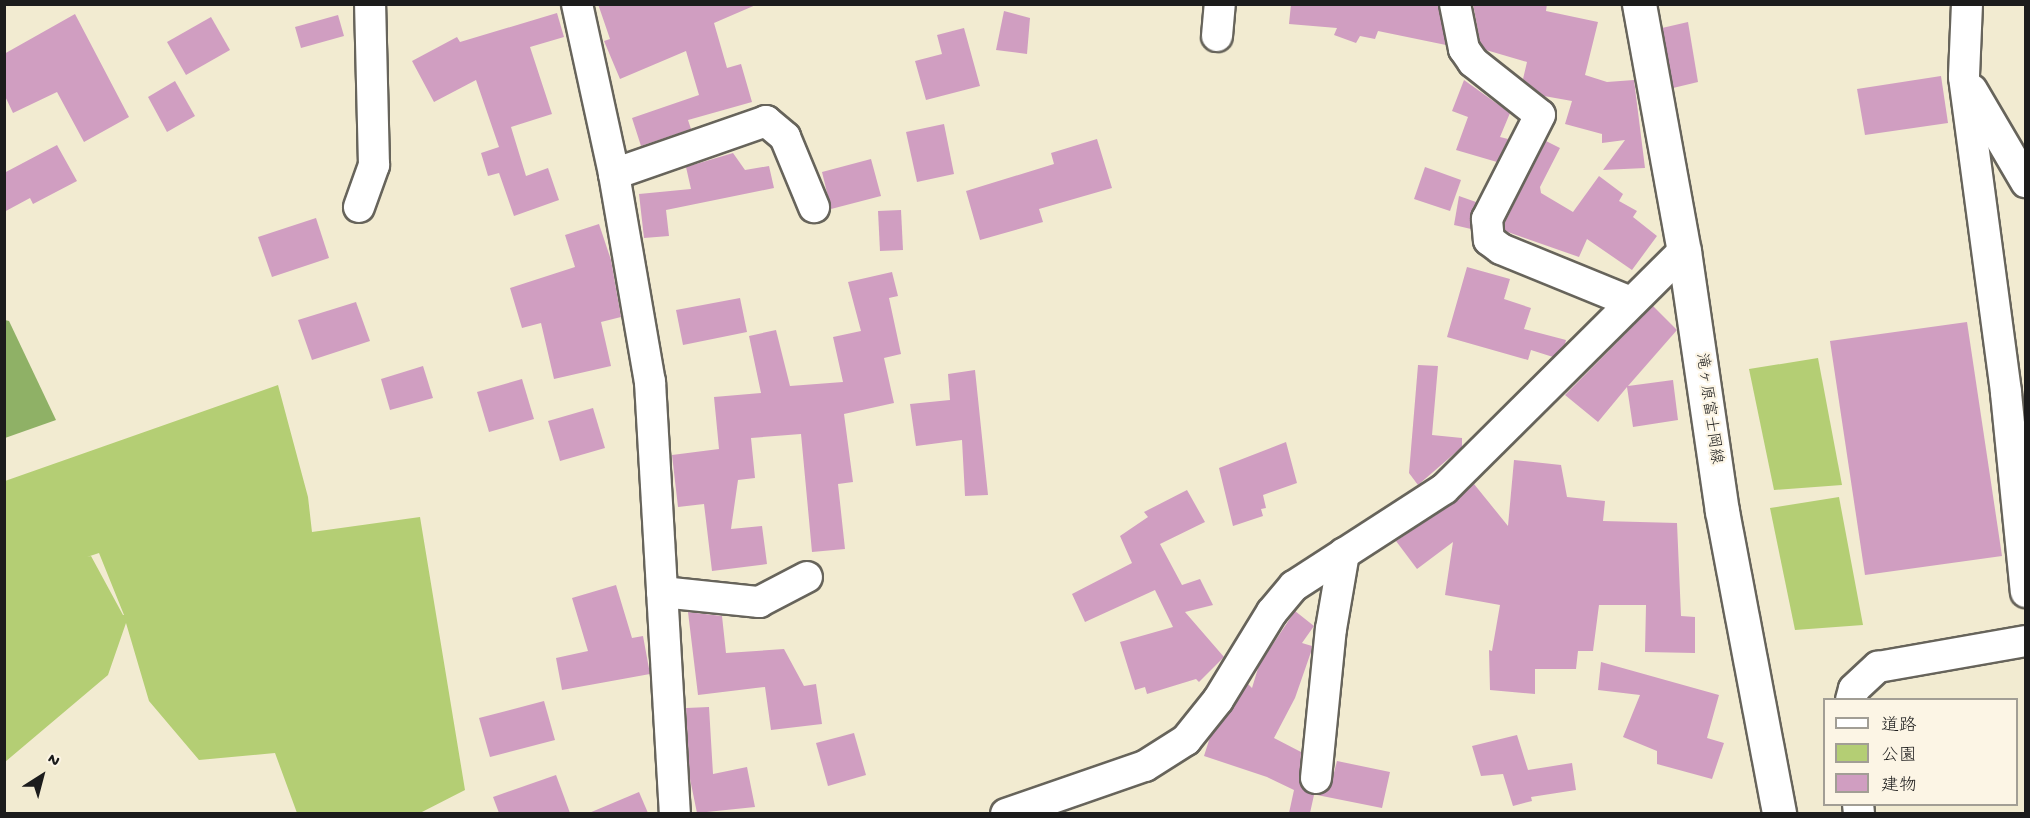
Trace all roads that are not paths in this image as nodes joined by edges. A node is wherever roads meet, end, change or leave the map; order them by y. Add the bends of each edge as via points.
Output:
1 (370, 4) edge
2 (577, 4) edge
3 (1220, 4) edge
4 (1455, 4) edge
5 (1639, 4) edge
6 (1968, 4) edge
7 (1217, 36) dead end
8 (1964, 77) junction
9 (614, 174) junction
10 (2025, 182) edge
11 (358, 207) dead end
12 (814, 207) dead end
13 (1684, 251) junction
14 (1631, 302) junction
15 (1344, 553) junction
16 (807, 577) dead end
17 (2025, 591) edge
18 (662, 592) junction
19 (2025, 641) edge
20 (1851, 698) edge
21 (1316, 778) dead end
22 (1018, 811) edge
23 (675, 813) edge
24 (1779, 813) edge

1 - 11 street via 374,165
2 - 9 street
3 - 7 street
4 - 14 street via 1464,49 1473,62 1540,115 1487,219 1489,240 1501,249
5 - 13 main road, 滝ヶ原富士岡線
6 - 8 street
8 - 10 street
8 - 17 street via 2006,393
9 - 12 street via 766,121 785,137
9 - 18 street via 650,382
13 - 14 street
13 - 24 main road, 滝ヶ原富士岡線 via 1722,511
14 - 15 street via 1444,489
15 - 21 street via 1331,629
15 - 22 street via 1294,586 1272,612 1218,700 1186,740 1144,766
16 - 18 street via 759,602
18 - 23 street
19 - 20 street via 1878,667 1854,689

